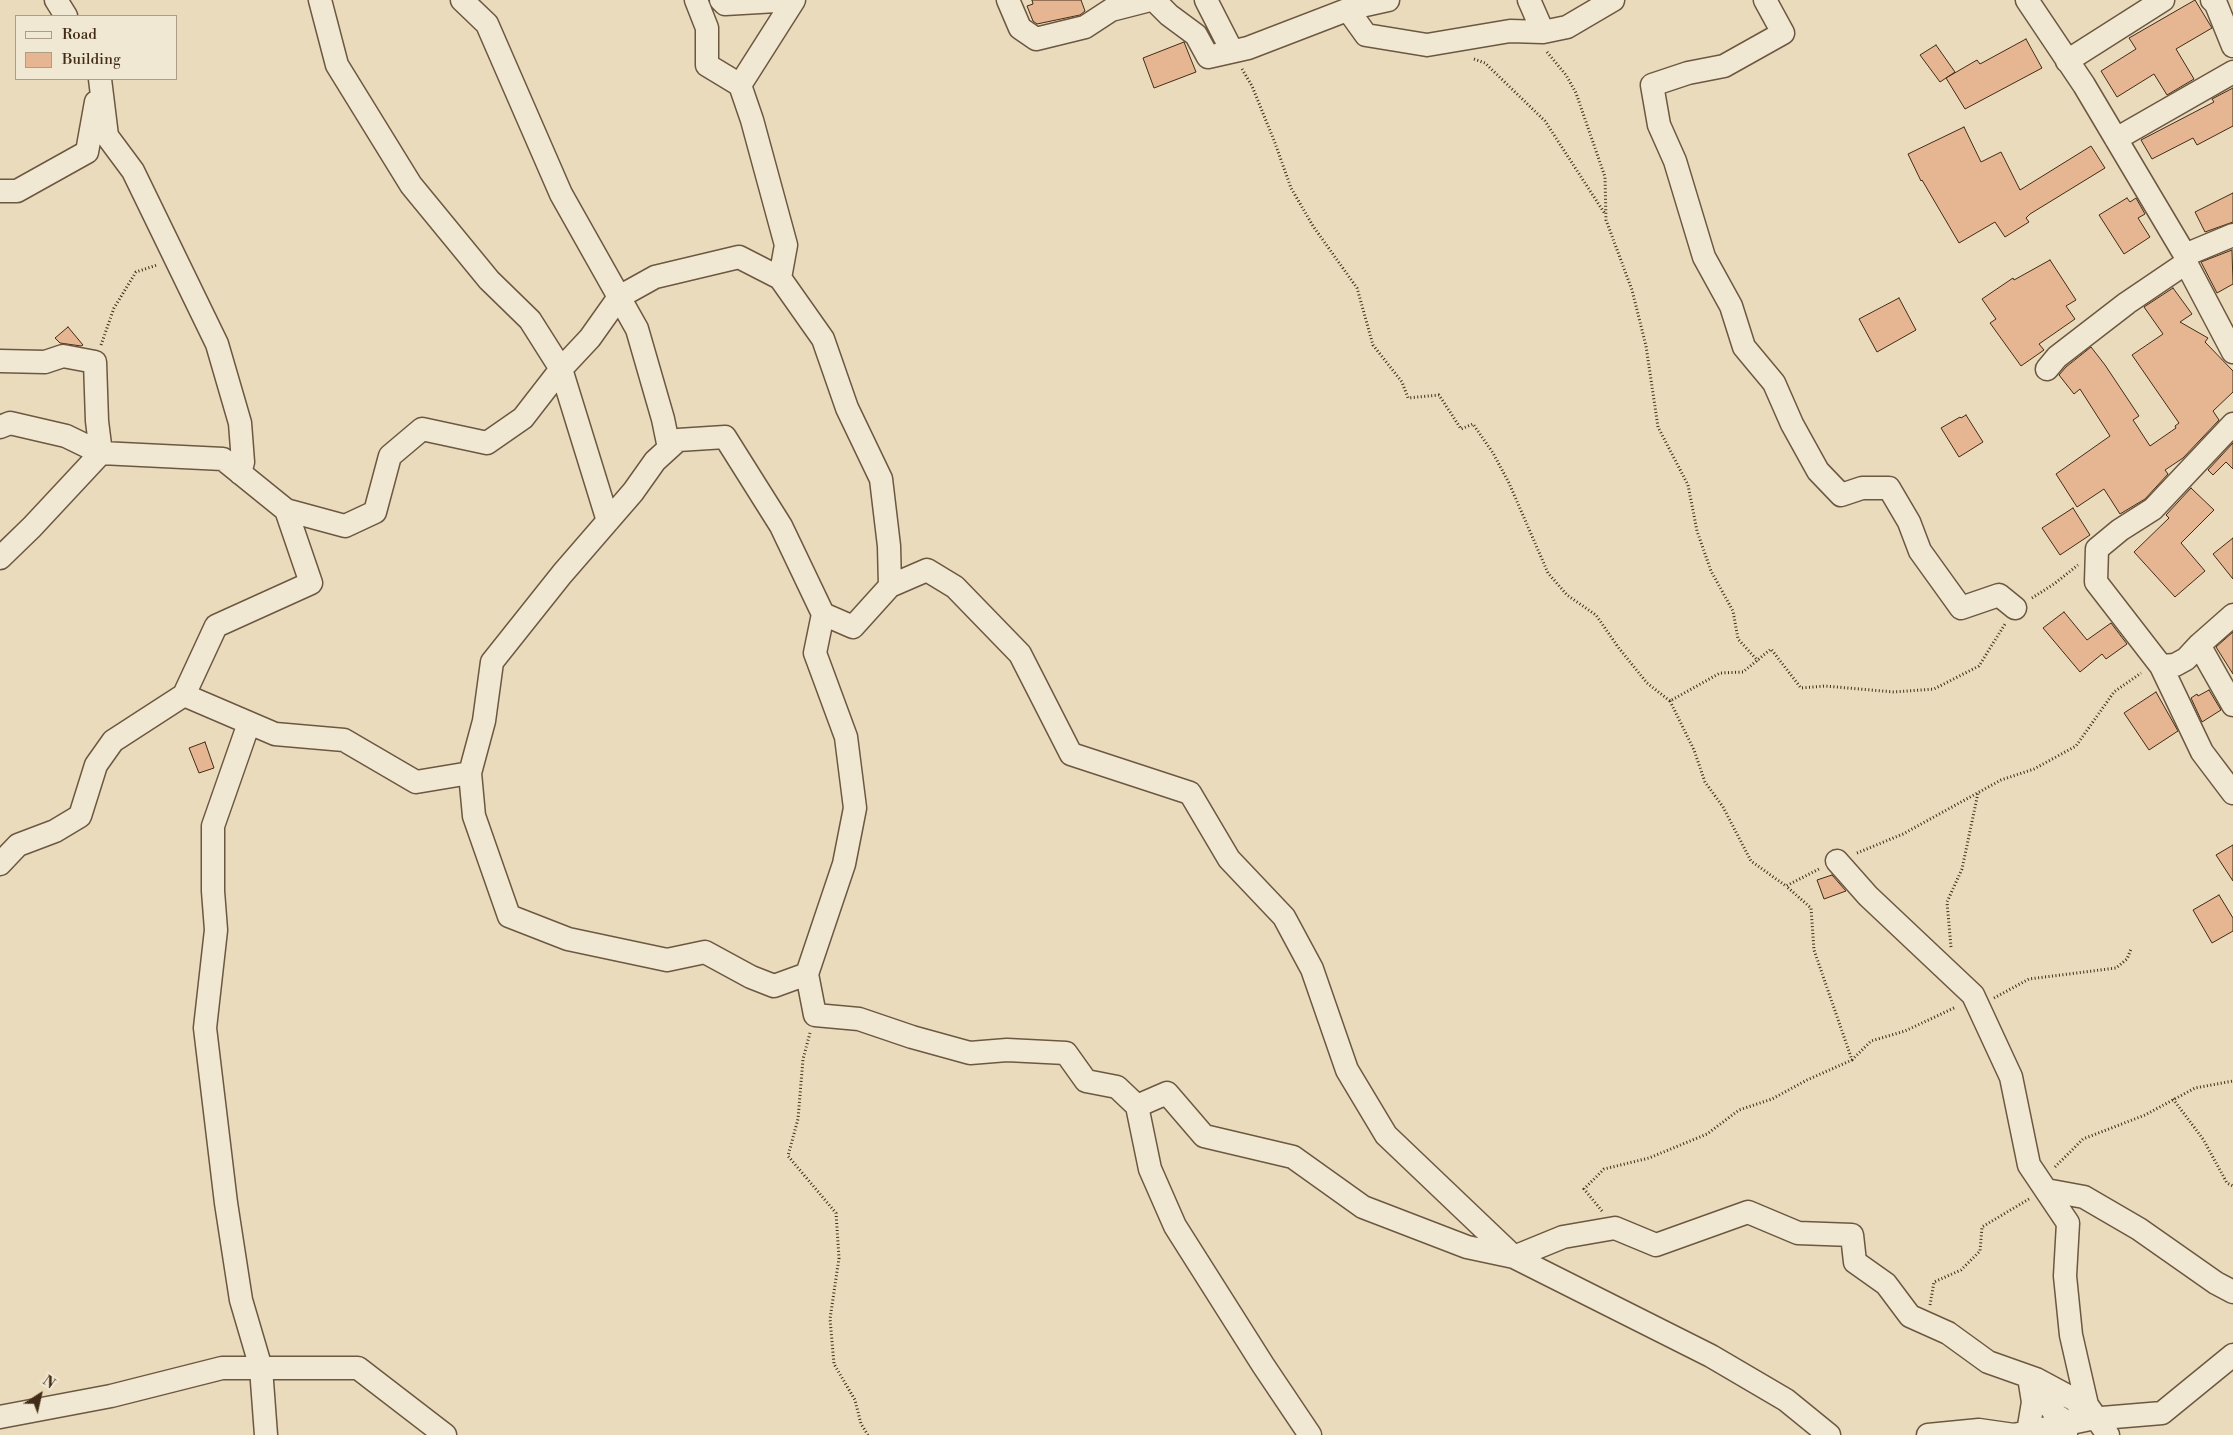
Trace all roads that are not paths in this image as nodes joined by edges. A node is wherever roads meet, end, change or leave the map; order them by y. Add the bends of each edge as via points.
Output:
1 (56, 0) edge
2 (320, 0) edge
3 (462, 0) edge
4 (696, 0) edge
5 (721, 0) edge
6 (794, 0) edge
7 (1008, 0) edge
8 (1152, 0) edge
9 (1206, 0) edge
10 (1388, 0) edge
11 (1529, 0) edge
12 (1613, 0) edge
13 (1765, 0) edge
14 (2027, 0) edge
15 (2163, 0) edge
16 (2212, 0) edge
17 (1348, 10) junction
18 (65, 15) edge
19 (1536, 32) junction
20 (2233, 46) edge
21 (1232, 51) junction
22 (2067, 61) junction
23 (2233, 72) edge
24 (100, 80) edge
25 (100, 80) edge
26 (740, 84) junction
27 (2116, 139) junction
28 (0, 192) edge
29 (2233, 235) edge
30 (2186, 259) junction
31 (780, 278) junction
32 (619, 297) junction
33 (2233, 352) edge
34 (0, 361) edge
35 (561, 369) junction
36 (2047, 369) dead end
37 (2233, 424) edge
38 (0, 427) edge
39 (669, 448) junction
40 (101, 452) junction
41 (240, 473) junction
42 (286, 510) junction
43 (608, 521) junction
44 (0, 558) edge
45 (890, 586) junction
46 (2015, 608) road end
47 (823, 614) junction
48 (2233, 616) edge
49 (2199, 645) junction
50 (2161, 666) junction
51 (184, 695) junction
52 (2233, 705) edge
53 (249, 723) junction
54 (470, 773) junction
55 (2233, 793) edge
56 (1836, 861) road end
57 (0, 864) edge
58 (807, 974) junction
59 (1137, 1106) junction
60 (2046, 1190) junction
61 (1514, 1256) junction
62 (2233, 1292) edge
63 (2233, 1355) edge
64 (261, 1368) junction
65 (2029, 1376) junction
66 (0, 1417) edge
67 (2098, 1424) edge
68 (2066, 1429) edge
69 (2028, 1432) junction
70 (266, 1435) edge
71 (445, 1435) edge
72 (1310, 1435) edge
73 (1829, 1435) edge
74 (1928, 1435) edge

1 - 18 street
2 - 35 street via 337,65 411,185 489,280 530,320
3 - 32 street via 486,24 561,194
4 - 26 street via 707,28 707,65
5 - 6 street via 725,4
6 - 26 street
7 - 8 street via 1020,28 1036,39 1085,27 1111,10
8 - 21 street via 1196,35 1208,57
9 - 21 street
10 - 17 street
11 - 19 street
12 - 19 street via 1567,27
13 - 46 street via 1783,34 1724,66 1652,85 1659,125 1675,161 1704,257 1731,306 1744,347 1774,383 1818,471 1841,495 1862,488 1889,488 1909,522 1920,551 1961,608 1999,595
14 - 22 street
15 - 22 street
16 - 20 street
17 - 19 street via 1366,35 1427,45 1510,31
17 - 21 street via 1248,48
22 - 27 street
23 - 27 street
24 - 28 street via 87,152 17,191
25 - 41 street via 107,136 133,171 217,344 240,423 243,462
26 - 31 street via 786,245
27 - 30 street
29 - 30 street
30 - 33 street
30 - 36 street via 2057,357
31 - 32 street via 739,257 655,277
31 - 45 street via 823,339 847,408 881,479
32 - 35 street via 590,338
32 - 39 street via 637,329
34 - 40 street via 45,362 64,356 96,362
35 - 42 street via 522,418 487,443 422,429 390,456 375,512 345,526
35 - 43 street
37 - 50 street via 2153,509 2120,530 2097,550 2096,582
38 - 40 street via 10,423 66,436
39 - 43 street
39 - 47 street via 678,440 725,437 781,526
40 - 41 street via 222,460
40 - 44 street
41 - 42 street
42 - 51 street via 311,583 216,626
43 - 54 street via 492,662 484,721
45 - 47 street via 853,627
45 - 61 street via 927,570 955,587 1020,654 1071,754 1190,793 1229,859 1284,917 1312,968 1347,1070 1386,1135
47 - 58 street via 815,653 846,737 855,808 844,864
48 - 49 street
49 - 50 street via 2186,660
49 - 52 street
50 - 55 street via 2202,752
51 - 53 street
51 - 57 street via 113,741 96,765 80,816 55,831 18,845
53 - 54 street via 275,734 344,740 416,782
53 - 64 street via 213,826 216,930 205,1028 241,1300
54 - 58 street via 474,816 509,916 568,939 667,960 705,952 774,986
56 - 60 street via 1868,896 1957,980 1977,1006 2011,1077 2029,1165
58 - 59 street via 815,1015 859,1019 970,1053 1006,1050 1066,1054 1086,1081 1117,1087
59 - 61 street via 1167,1093 1204,1136 1293,1156 1363,1207 1467,1247
59 - 72 street via 1150,1169 1175,1226
60 - 62 street via 2084,1197
60 - 67 street via 2068,1223 2065,1276 2071,1335 2087,1405
61 - 65 street via 1563,1237 1616,1228 1656,1244 1748,1212 1798,1233 1852,1235 1855,1262 1886,1284 1910,1316 1948,1333 1988,1362
61 - 73 street via 1711,1356 1786,1400
63 - 67 street via 2162,1413
64 - 66 street via 222,1368 111,1396
64 - 70 street
64 - 71 street via 358,1368
65 - 67 street via 2075,1400
65 - 68 street
65 - 69 street via 2033,1402
67 - 68 street
68 - 69 street
69 - 74 street via 2014,1435 1979,1430

